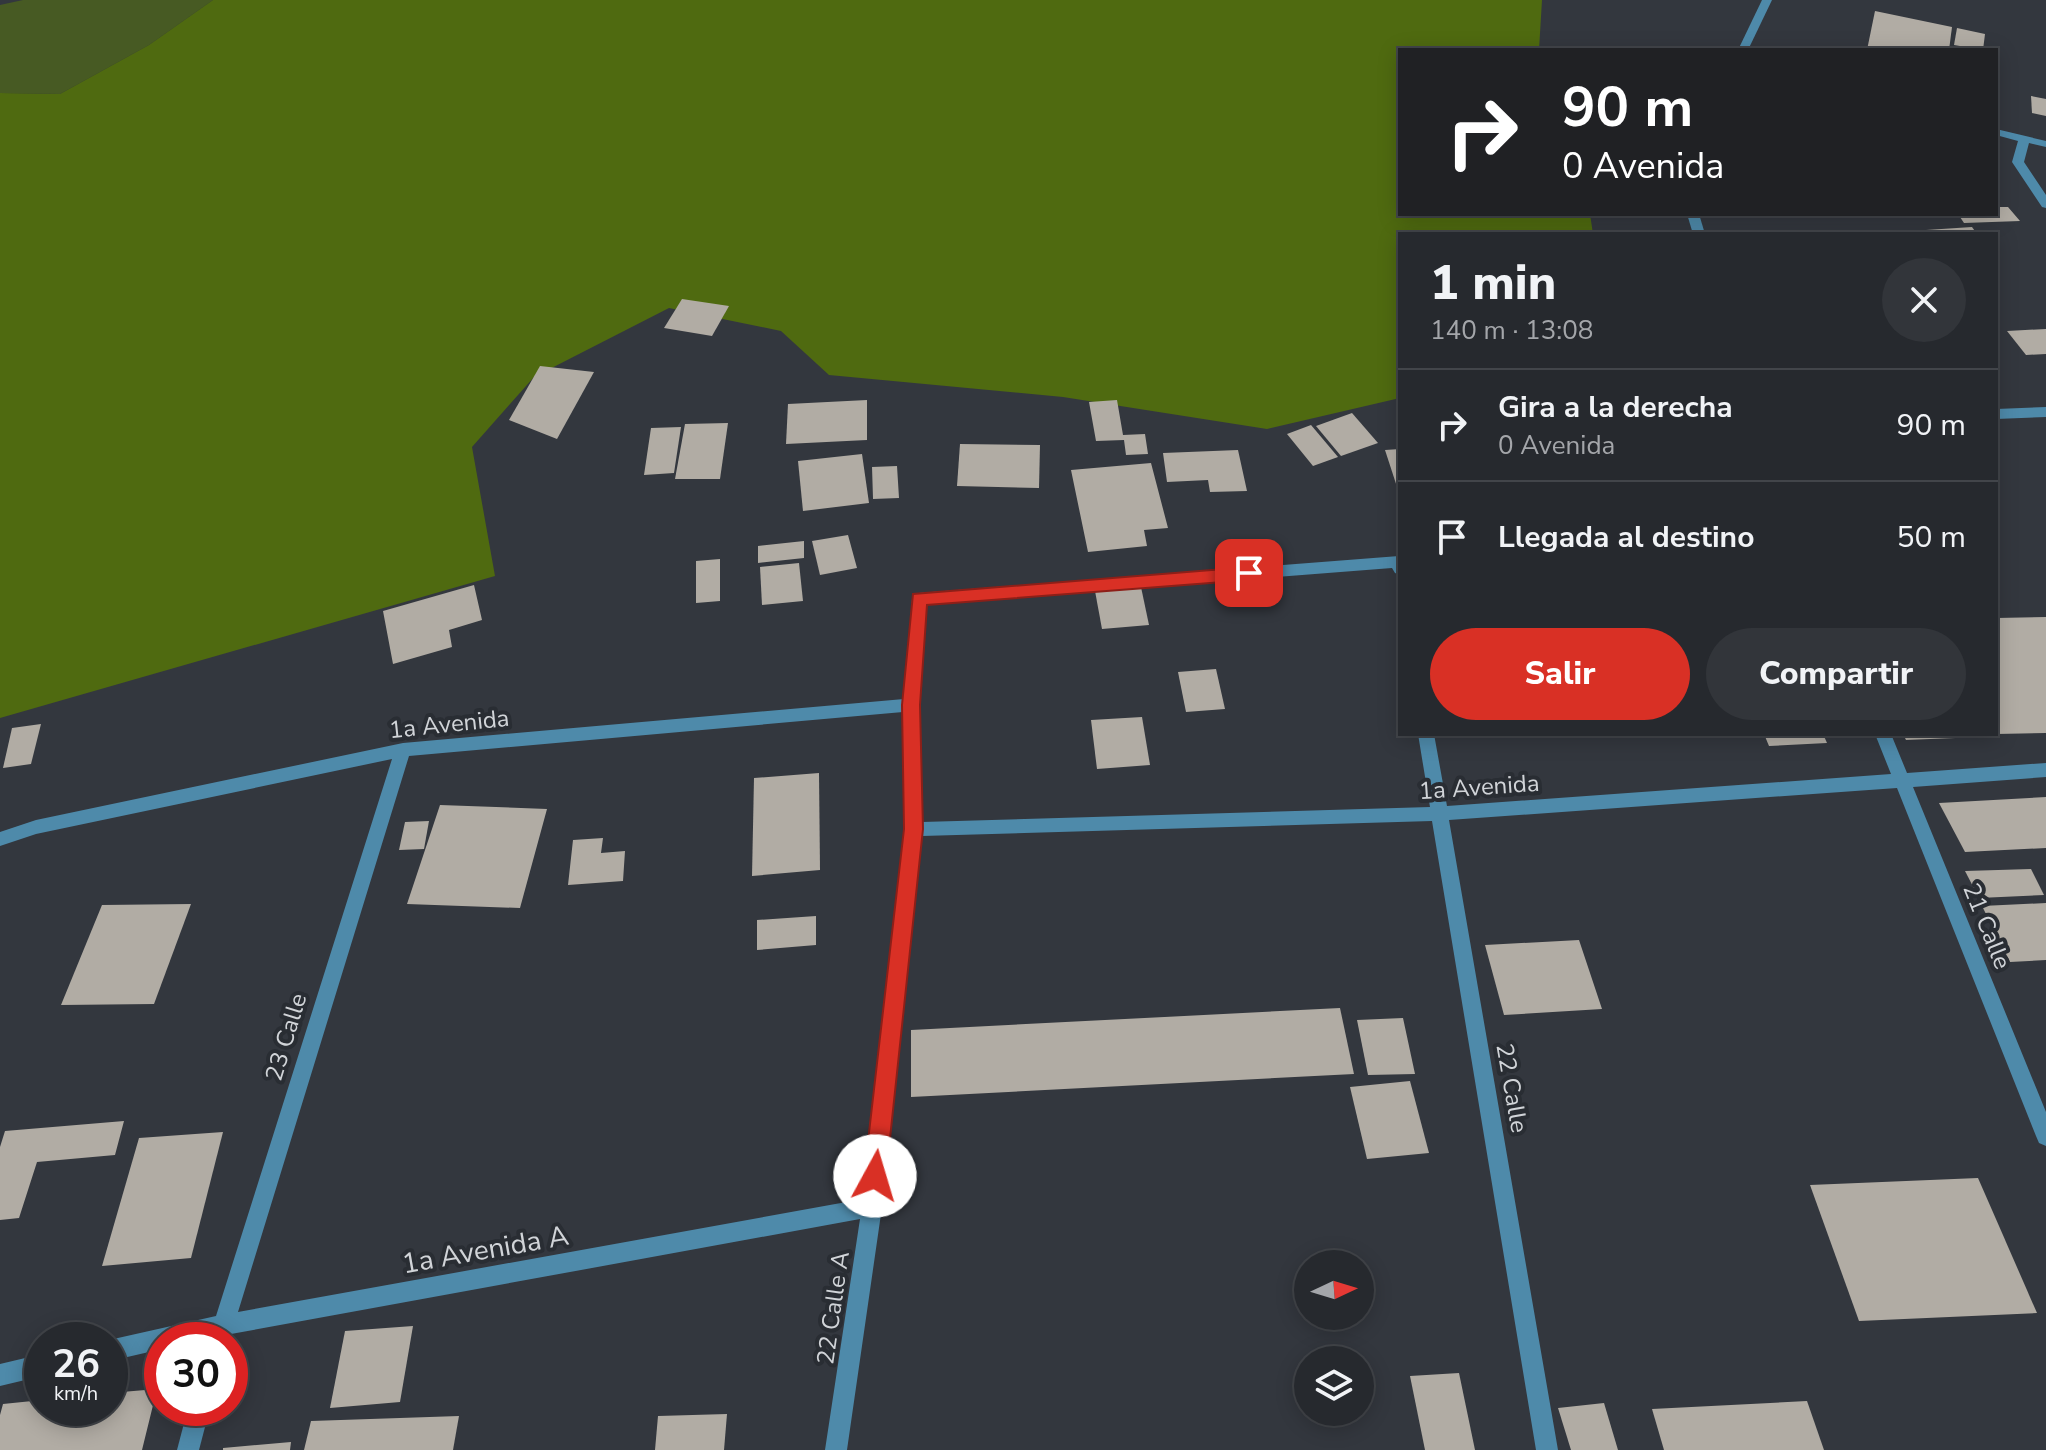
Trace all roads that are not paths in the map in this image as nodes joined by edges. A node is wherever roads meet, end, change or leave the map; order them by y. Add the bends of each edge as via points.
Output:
1 (1767, 0) edge
2 (1744, 48) edge
3 (1998, 132) edge
4 (2024, 139) junction
5 (2046, 144) edge
6 (2046, 204) edge
7 (2046, 412) edge
8 (1998, 414) edge
9 (1398, 565) edge
10 (911, 705) junction
11 (1426, 736) edge
12 (1884, 736) edge
13 (403, 750) junction
14 (2046, 770) edge
15 (1902, 780) junction
16 (1439, 814) junction
17 (914, 829) junction
18 (0, 839) edge
19 (2046, 1136) edge
20 (872, 1207) junction
21 (224, 1322) edge
22 (248, 1328) edge
23 (24, 1369) edge
24 (0, 1375) edge
25 (194, 1426) edge
26 (188, 1450) edge
27 (836, 1450) edge
28 (1547, 1450) edge

1 - 2 street
3 - 4 street
4 - 5 street
4 - 6 street via 2018,162
7 - 8 street
9 - 10 street, 22 Calle A via 919,599
10 - 13 street, 1a Avenida
10 - 17 street, 22 Calle A
11 - 16 street, 22 Calle
12 - 15 street, 21 Calle
13 - 18 street, 1a Avenida
13 - 21 street, 23 Calle
14 - 15 street, 1a Avenida
15 - 16 street, 1a Avenida
15 - 19 street, 21 Calle
16 - 17 street, 1a Avenida
16 - 28 street, 22 Calle
17 - 20 street, 22 Calle A
20 - 22 street, 1a Avenida A
20 - 27 street, 22 Calle A
23 - 24 street
25 - 26 street

